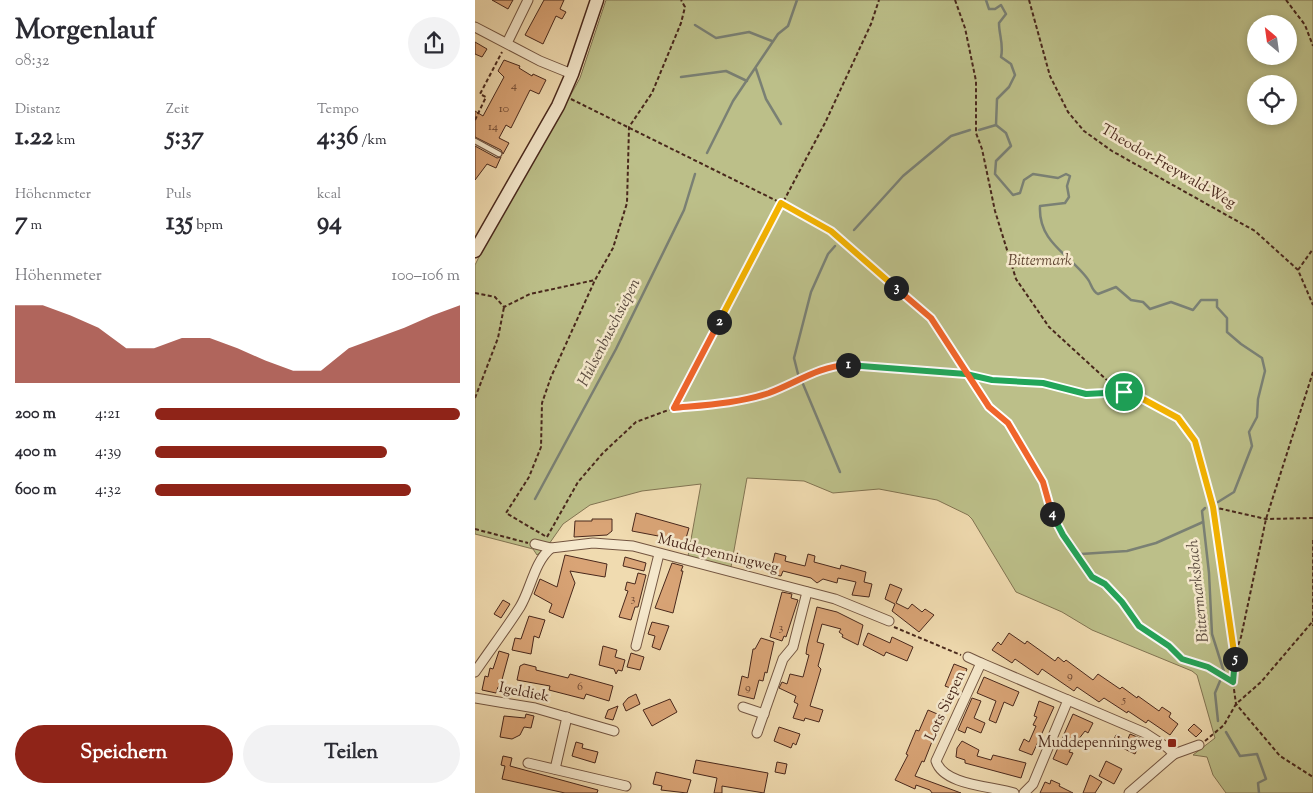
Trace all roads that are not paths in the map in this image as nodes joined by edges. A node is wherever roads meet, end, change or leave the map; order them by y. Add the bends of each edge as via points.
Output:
1 (529, 0) edge
2 (597, 0) edge
3 (475, 27) edge
4 (507, 44) junction
5 (572, 74) junction
6 (475, 141) edge
7 (499, 154) dead end
8 (475, 251) edge
9 (535, 544) road end
10 (551, 548) junction
11 (659, 554) junction
12 (807, 592) junction
13 (889, 621) road end
14 (636, 646) dead end
15 (968, 658) road end
16 (981, 663) junction
17 (475, 672) edge
18 (475, 698) edge
19 (1069, 700) junction
20 (743, 708) dead end
21 (763, 714) junction
22 (567, 717) junction
23 (614, 730) dead end
24 (757, 733) dead end
25 (1199, 746) road end
26 (1174, 754) junction
27 (528, 763) dead end
28 (555, 769) junction
29 (626, 786) dead end
30 (1014, 793) edge
31 (1024, 793) edge
32 (1129, 793) edge

1 - 4 street
2 - 5 main road
3 - 4 street
4 - 5 street
5 - 8 main road via 542,137
6 - 7 lane
9 - 10 street, Muddepenningweg
10 - 11 street, Muddepenningweg via 593,543 633,546
10 - 17 street via 533,576 521,605
11 - 12 street, Muddepenningweg
11 - 14 street
12 - 13 street, Muddepenningweg via 835,598
12 - 21 street via 793,647 783,659
15 - 16 street, Lots Siepen
16 - 19 street, Lots Siepen
16 - 30 street, Lots Siepen via 936,761 944,774 986,788 998,787
18 - 22 street, Igeldiek
19 - 26 street, Lots Siepen via 1145,733
19 - 31 street via 1033,784
20 - 21 street
21 - 24 street
22 - 23 street, Igeldiek
22 - 28 street, Igeldiek
25 - 26 street
26 - 32 street
27 - 28 street
28 - 29 street

